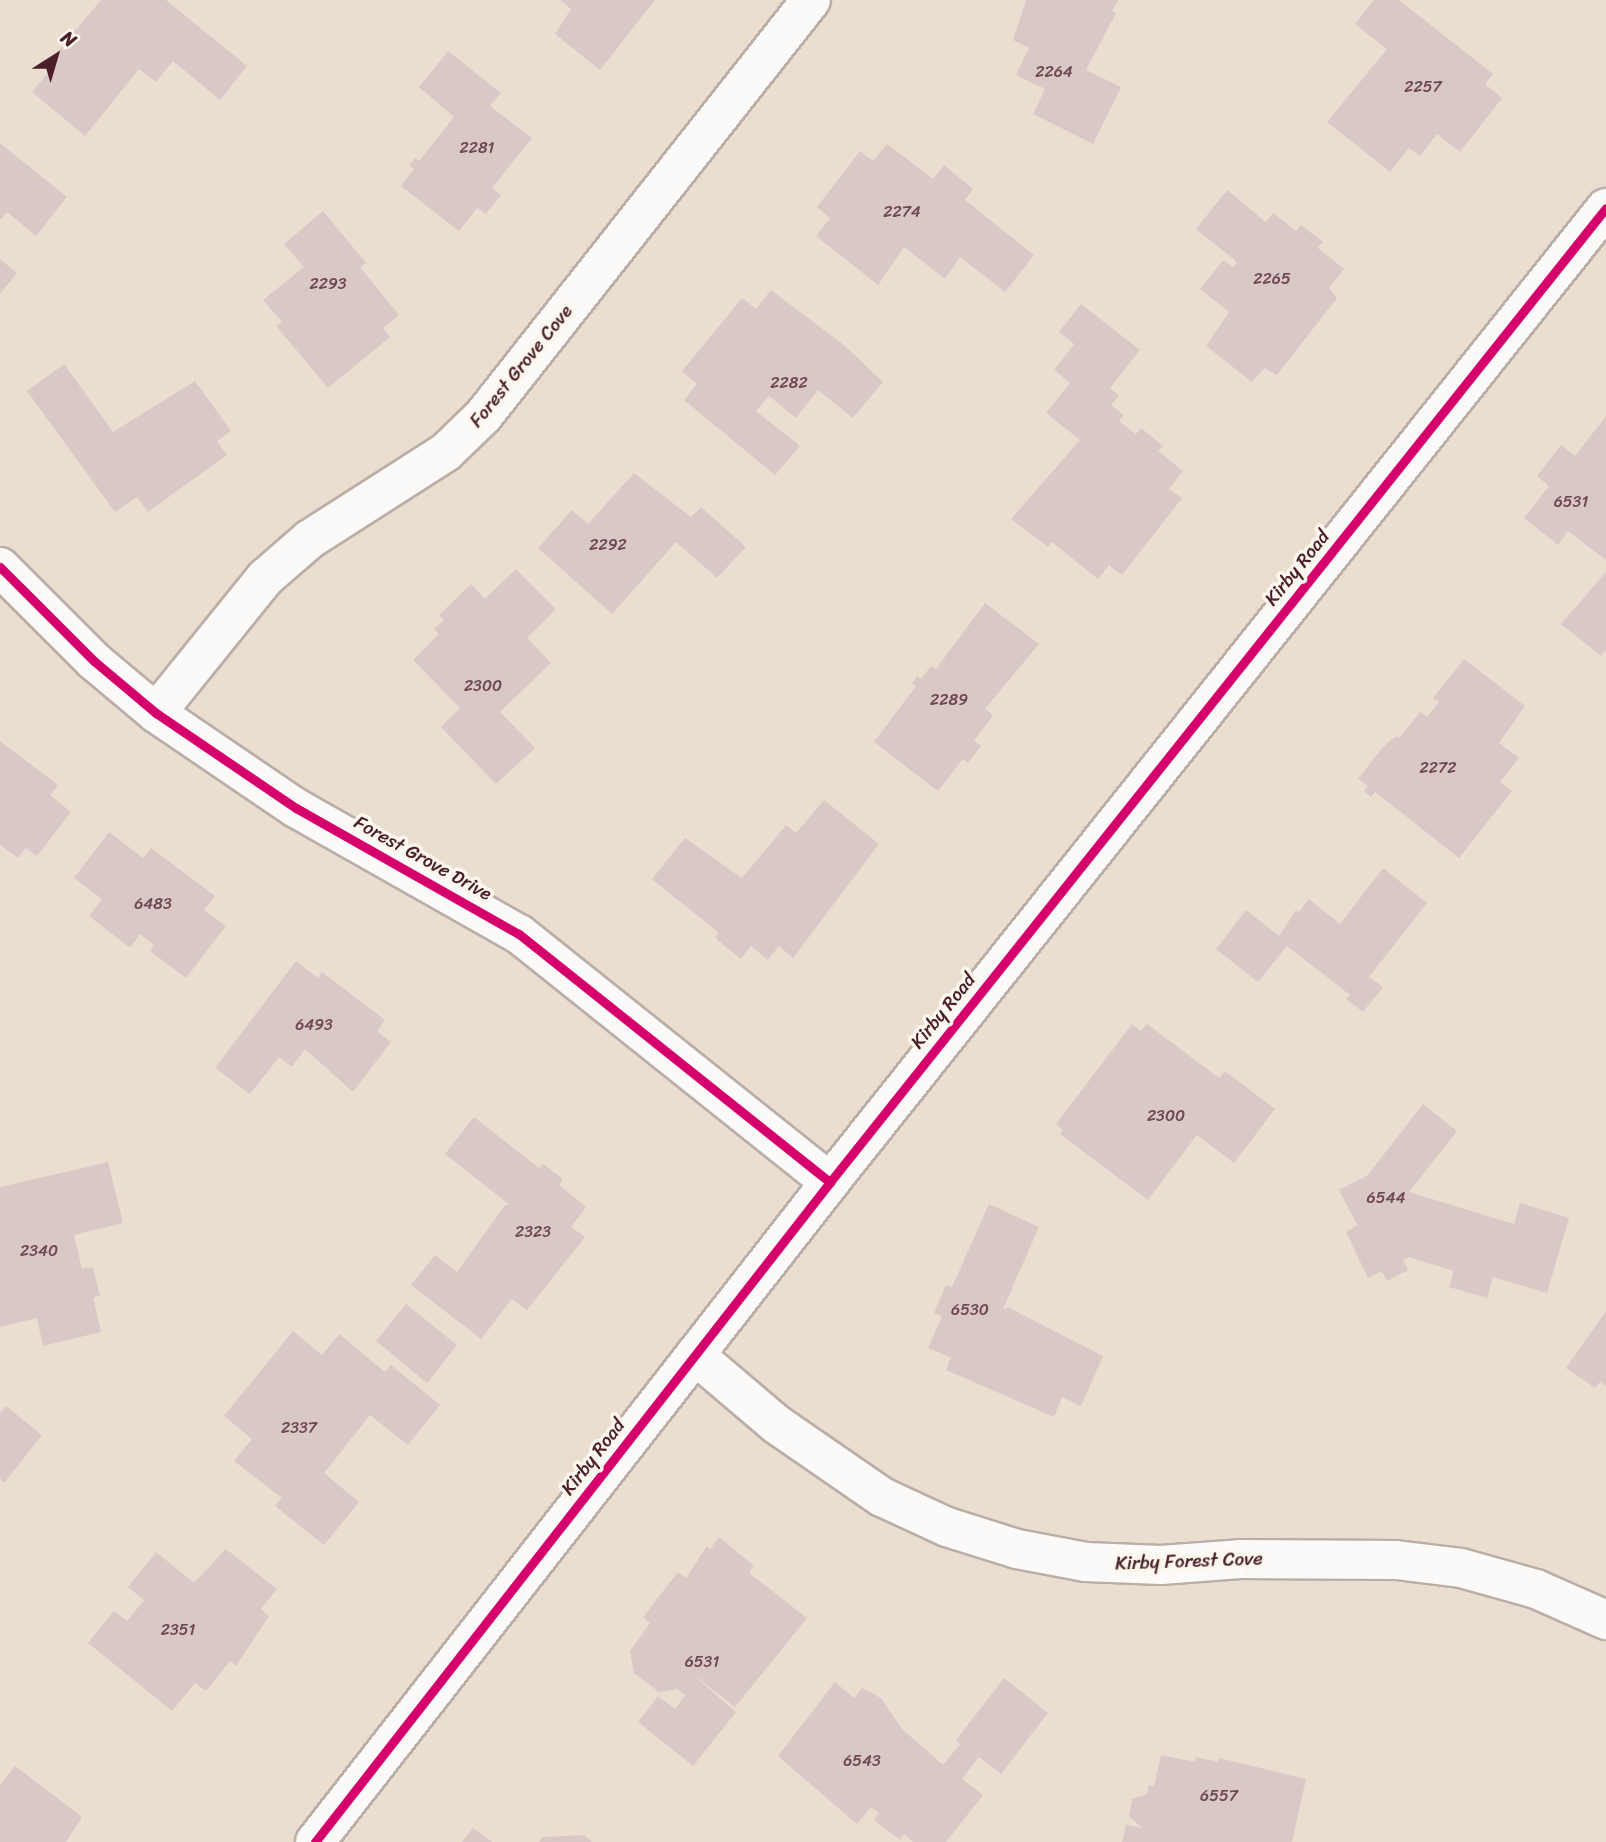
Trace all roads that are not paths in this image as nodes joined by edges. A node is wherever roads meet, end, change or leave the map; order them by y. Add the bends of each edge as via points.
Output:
1 (810, 0) edge
2 (1606, 208) edge
3 (0, 567) edge
4 (156, 713) junction
5 (830, 1182) junction
6 (695, 1355) junction
7 (1606, 1620) edge
8 (315, 1842) edge

1 - 4 street, Forest Grove Cove via 484,415 446,452 310,539 265,578
2 - 5 street, Kirby Road
3 - 4 street, Forest Grove Drive via 94,661
4 - 5 street, Forest Grove Drive via 296,808 519,934
5 - 6 street, Kirby Road
6 - 7 street, Kirby Forest Cove via 776,1424 882,1497 947,1527 1017,1549 1086,1562 1161,1565 1240,1559 1396,1560 1461,1568 1536,1589
6 - 8 street, Kirby Road

